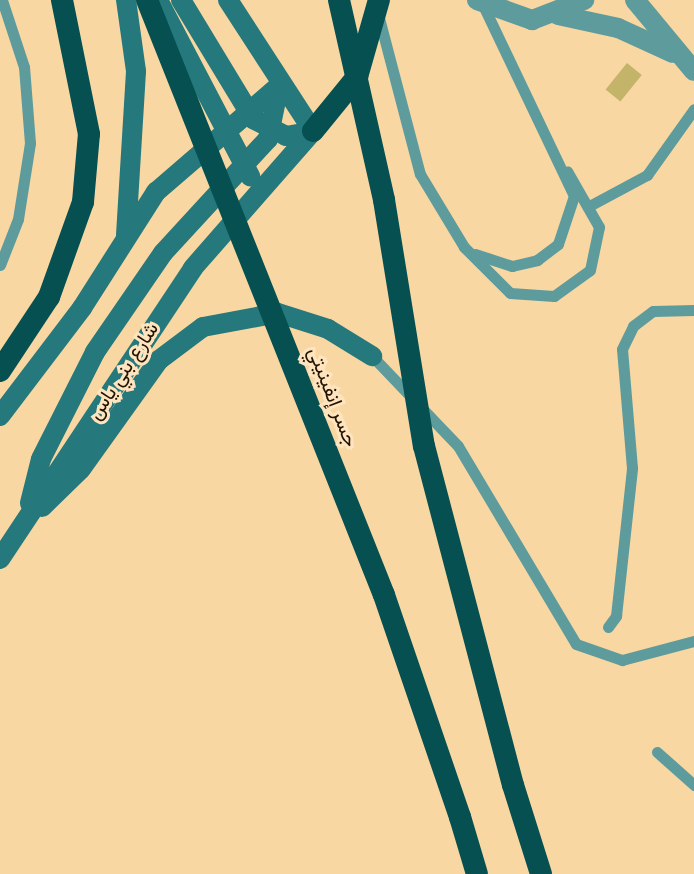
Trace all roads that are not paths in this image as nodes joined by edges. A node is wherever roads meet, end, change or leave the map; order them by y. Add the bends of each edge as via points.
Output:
1 (2, 0) edge
2 (62, 0) edge
3 (126, 0) edge
4 (147, 0) edge
5 (158, 0) edge
6 (181, 0) edge
7 (228, 0) edge
8 (339, 0) edge
9 (584, 0) edge
10 (635, 0) edge
11 (480, 3) edge
12 (378, 5) edge
13 (558, 15) junction
14 (673, 53) junction
15 (694, 71) edge
16 (279, 86) junction
17 (694, 109) edge
18 (245, 110) junction
19 (226, 126) junction
20 (313, 131) junction
21 (270, 136) junction
22 (245, 166) junction
23 (567, 171) junction
24 (257, 191) junction
25 (591, 205) junction
26 (124, 246) junction
27 (464, 247) junction
28 (0, 265) edge
29 (694, 310) edge
30 (372, 356) joint
31 (0, 371) edge
32 (0, 416) edge
33 (26, 519) junction
34 (0, 559) edge
35 (608, 627) dead end
36 (694, 641) edge
37 (657, 752) dead end
38 (694, 785) edge
39 (477, 874) edge
40 (541, 874) edge

1 - 28 lane via 24,67 30,143 18,219
2 - 31 highway via 89,134 83,202 64,266
3 - 26 main road via 136,71
4 - 39 highway, جسر إنفينيتي, bridge via 384,595
5 - 19 main road
6 - 18 main road
7 - 16 main road
8 - 40 highway, bridge via 384,200 424,446
9 - 13 street
10 - 14 street
11 - 13 street via 532,20
11 - 23 lane
12 - 20 highway via 357,77
12 - 27 lane via 405,135
13 - 14 street via 618,28
14 - 15 street
16 - 18 main road
16 - 20 main road
16 - 21 main road
17 - 25 lane via 647,175
18 - 19 main road
18 - 21 main road
19 - 21 main road
19 - 22 main road
19 - 26 main road via 156,192
20 - 21 main road
20 - 24 main road, شارع بني ياس
21 - 22 main road
22 - 24 main road
22 - 33 main road via 163,253 95,352 41,459
23 - 25 lane
23 - 27 lane via 571,222 537,260 486,261
24 - 33 main road, شارع بني ياس via 164,308
25 - 27 lane via 599,227 590,270 554,296 510,293
26 - 32 main road
29 - 35 lane via 653,311 633,326 622,349 632,468 616,616
30 - 33 main road via 311,321 278,313 203,327 159,360 81,469
30 - 36 lane via 458,446 576,644 622,660
33 - 34 main road, شارع بني ياس
37 - 38 lane

